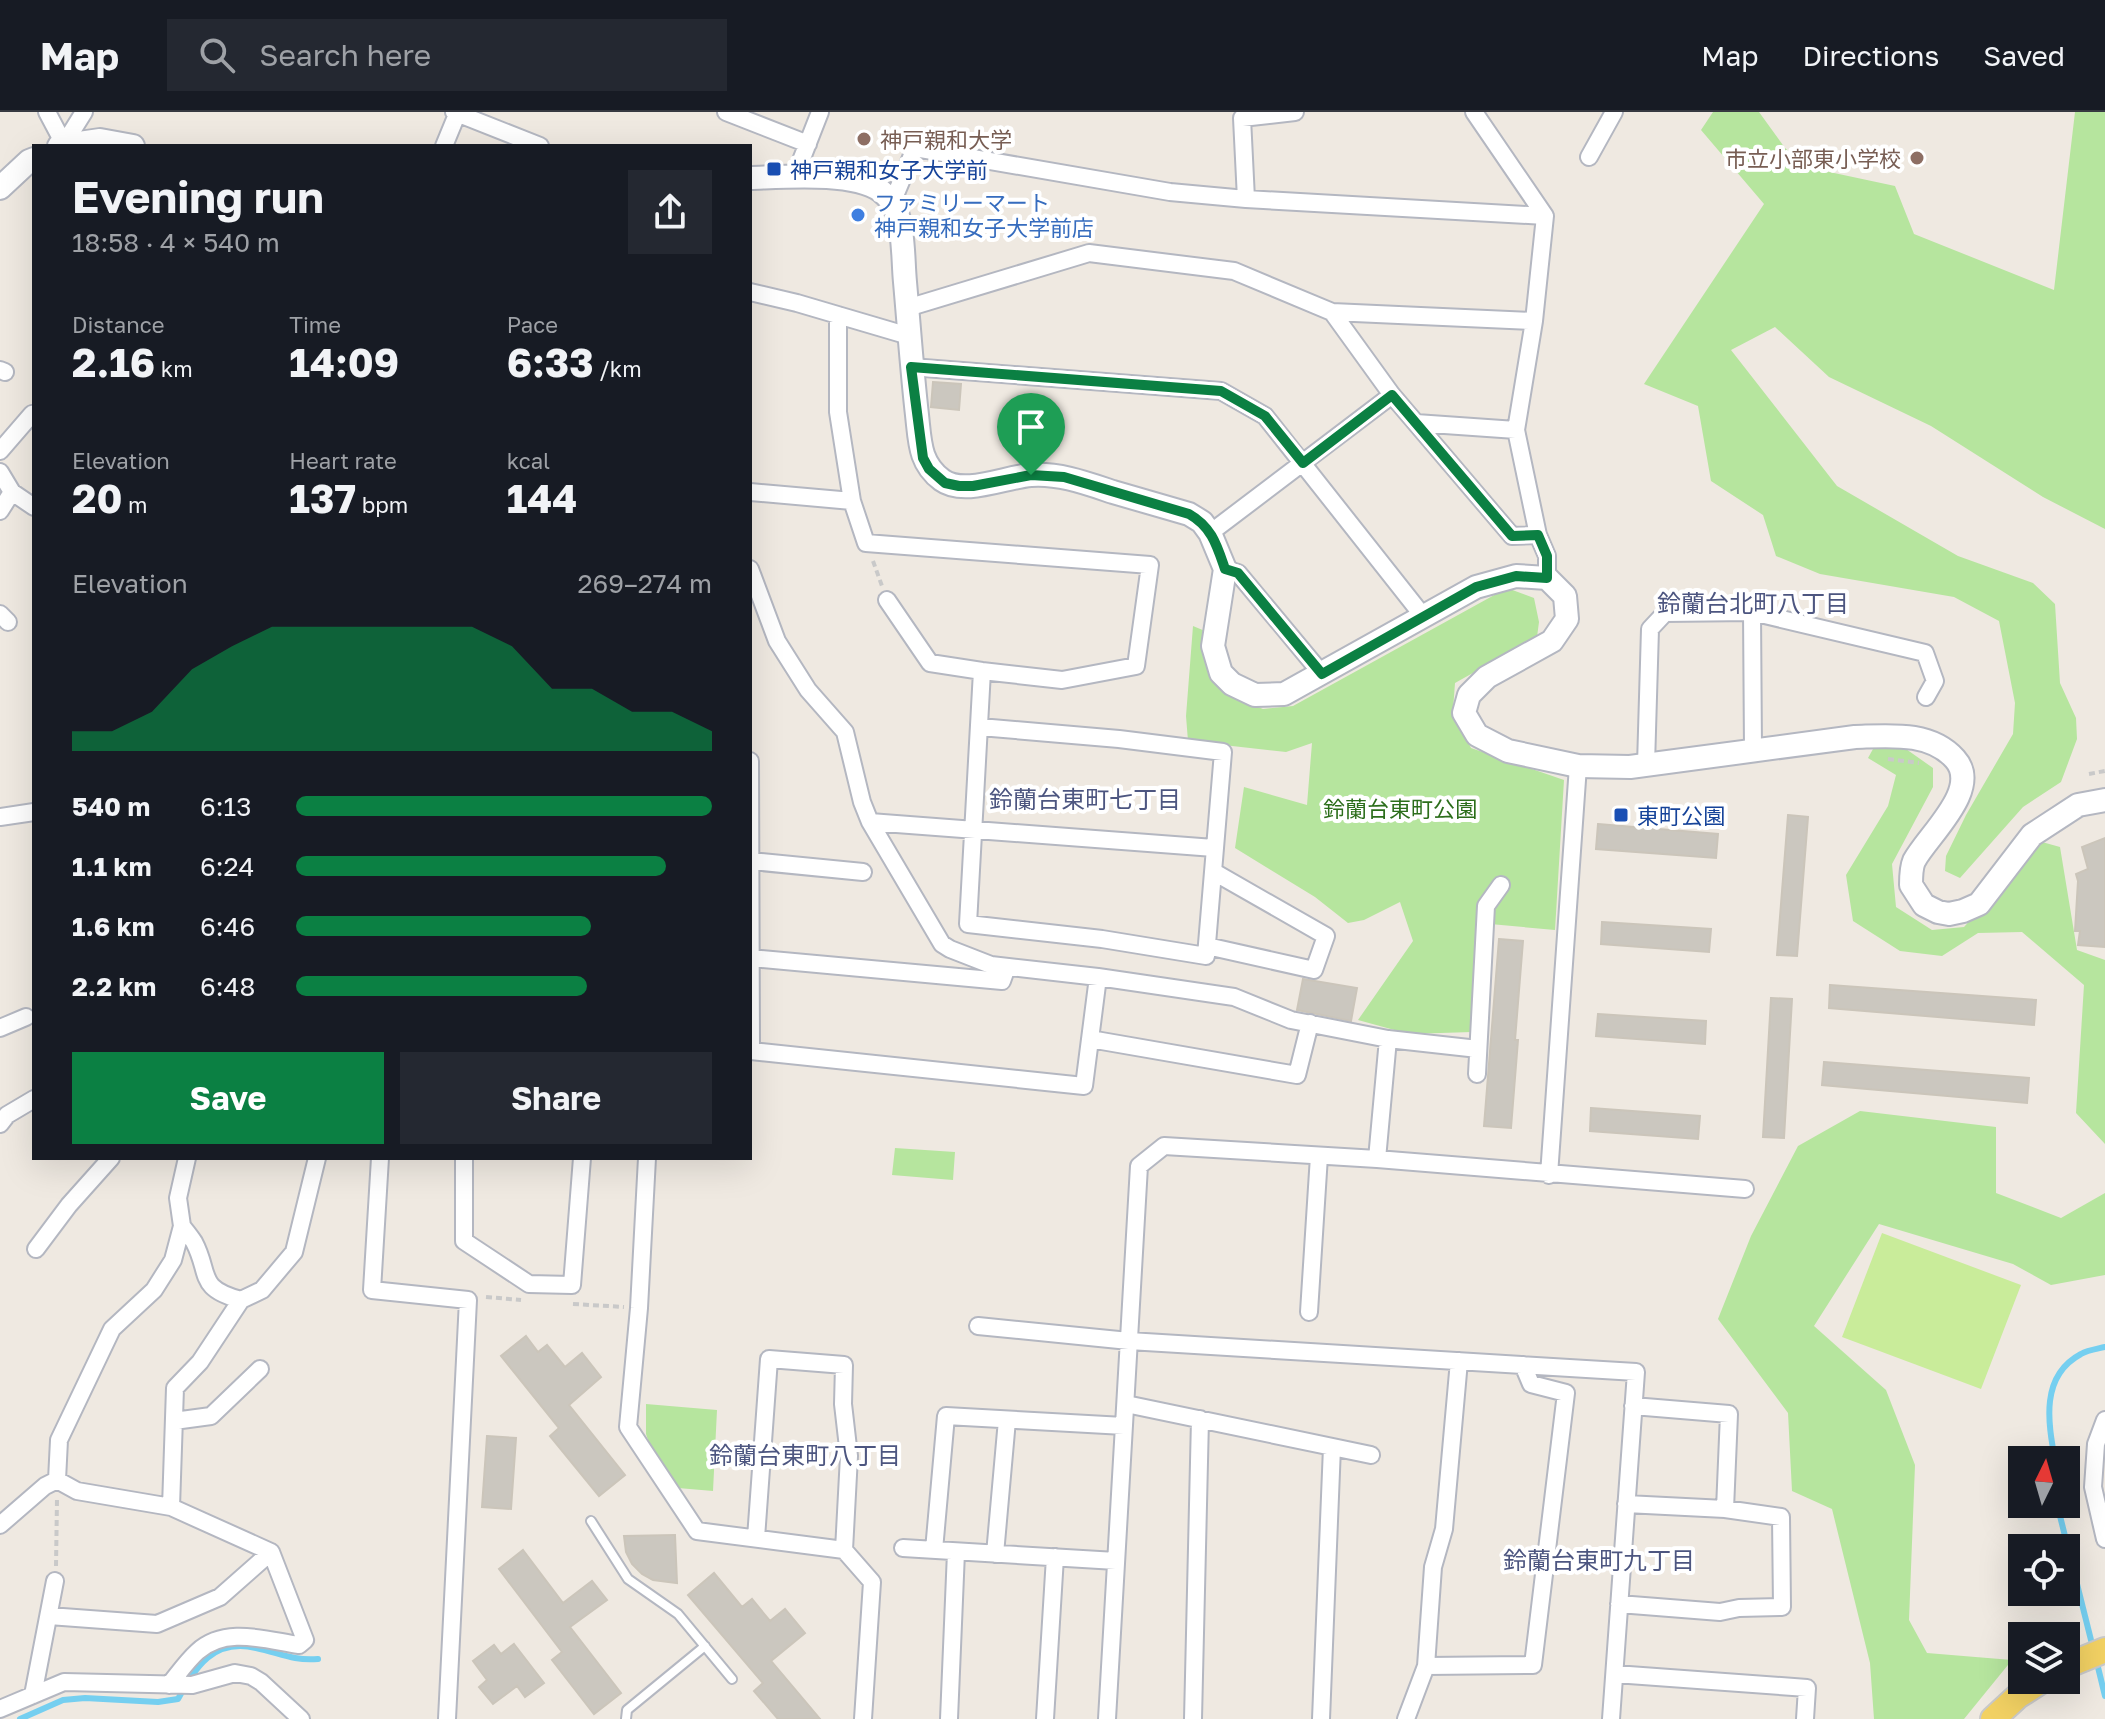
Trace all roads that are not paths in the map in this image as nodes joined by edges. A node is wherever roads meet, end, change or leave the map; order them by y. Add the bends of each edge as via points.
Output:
1 (47, 112) edge
2 (84, 112) edge
3 (456, 112) edge
4 (726, 112) edge
5 (820, 112) edge
6 (1295, 112) edge
7 (1474, 112) edge
8 (1614, 112) edge
9 (62, 144) edge
10 (63, 144) edge
11 (70, 144) edge
12 (122, 144) edge
13 (445, 144) edge
14 (535, 144) edge
15 (808, 144) junction
16 (1589, 157) dead end
17 (32, 160) edge
18 (795, 176) junction
19 (752, 178) edge
20 (0, 188) edge
21 (1246, 199) junction
22 (892, 203) junction
23 (1545, 216) junction
24 (752, 293) edge
25 (907, 308) junction
26 (1332, 312) junction
27 (838, 315) junction
28 (1534, 321) junction
29 (909, 336) junction
30 (911, 367) junction
31 (1392, 395) junction
32 (32, 414) edge
33 (1416, 423) junction
34 (1516, 430) junction
35 (0, 451) edge
36 (1303, 463) junction
37 (0, 472) edge
38 (12, 492) junction
39 (752, 492) edge
40 (852, 501) junction
41 (32, 506) edge
42 (0, 511) edge
43 (1210, 533) junction
44 (1538, 535) junction
45 (1225, 569) junction
46 (752, 574) edge
47 (1547, 578) junction
48 (887, 600) road end
49 (1752, 612) junction
50 (1423, 616) junction
51 (982, 671) junction
52 (1322, 674) junction
53 (1926, 697) dead end
54 (980, 727) junction
55 (1753, 750) junction
56 (1646, 765) junction
57 (1578, 766) junction
58 (2105, 800) edge
59 (32, 812) edge
60 (0, 817) edge
61 (870, 822) junction
62 (972, 828) junction
63 (1214, 848) junction
64 (752, 861) edge
65 (863, 872) dead end
66 (1214, 872) junction
67 (1501, 885) dead end
68 (1207, 946) junction
69 (752, 958) edge
70 (1007, 967) junction
71 (1098, 977) junction
72 (26, 1017) dead end
73 (1310, 1023) junction
74 (0, 1028) edge
75 (1090, 1039) junction
76 (1388, 1039) junction
77 (1478, 1049) junction
78 (752, 1051) edge
79 (1477, 1074) dead end
80 (32, 1100) edge
81 (0, 1124) edge
82 (1319, 1156) junction
83 (1377, 1159) junction
84 (109, 1160) edge
85 (187, 1160) edge
86 (317, 1160) edge
87 (380, 1160) edge
88 (464, 1160) edge
89 (582, 1160) edge
90 (647, 1160) edge
91 (1549, 1175) junction
92 (1745, 1189) dead end
93 (182, 1226) junction
94 (36, 1249) dead end
95 (241, 1300) junction
96 (1309, 1312) dead end
97 (978, 1326) dead end
98 (1129, 1341) junction
99 (1459, 1361) junction
100 (1523, 1365) junction
101 (260, 1369) dead end
102 (1126, 1404) junction
103 (1633, 1406) junction
104 (1200, 1419) junction
105 (1007, 1420) junction
106 (2105, 1420) edge
107 (174, 1421) junction
108 (1124, 1426) junction
109 (1332, 1447) junction
110 (1371, 1455) dead end
111 (57, 1480) junction
112 (1626, 1504) junction
113 (171, 1507) junction
114 (1725, 1509) junction
115 (591, 1521) dead end
116 (0, 1525) edge
117 (756, 1538) junction
118 (2105, 1539) edge
119 (903, 1548) dead end
120 (844, 1550) junction
121 (934, 1550) junction
122 (271, 1552) junction
123 (956, 1552) junction
124 (995, 1554) junction
125 (1055, 1557) junction
126 (1116, 1561) junction
127 (55, 1581) road end
128 (1619, 1604) junction
129 (49, 1616) junction
130 (705, 1646) junction
131 (2105, 1650) edge
132 (2080, 1660) edge
133 (1426, 1666) junction
134 (1615, 1674) junction
135 (732, 1679) dead end
136 (180, 1685) junction
137 (2021, 1694) edge
138 (33, 1695) junction
139 (0, 1709) edge
140 (301, 1719) edge
141 (447, 1719) edge
142 (626, 1719) edge
143 (863, 1719) edge
144 (949, 1719) edge
145 (1045, 1719) edge
146 (1107, 1719) edge
147 (1193, 1719) edge
148 (1321, 1719) edge
149 (1406, 1719) edge
150 (1611, 1719) edge
151 (1805, 1719) edge
152 (1993, 1719) edge

1 - 9 street
2 - 10 street
3 - 13 street
3 - 14 street
4 - 15 street
5 - 15 street
6 - 21 street via 1242,118
7 - 23 street
8 - 16 street
11 - 12 street
15 - 18 street
17 - 20 street
18 - 19 street
18 - 22 street via 858,181
21 - 22 street via 1170,192 915,148
21 - 23 street
22 - 25 street via 901,230
23 - 28 street
24 - 27 street
25 - 26 street via 1089,253 1234,271
25 - 29 street
26 - 28 street
26 - 31 street
27 - 29 street
27 - 40 street via 838,412
28 - 34 street
29 - 30 street
30 - 36 street via 1221,391 1265,416
30 - 43 street via 923,458 945,483 973,486 1031,475 1064,477 1189,514
31 - 33 street
31 - 36 street
32 - 35 street
33 - 34 street
33 - 44 street via 1512,536
34 - 44 street
36 - 43 street
36 - 50 street
37 - 38 street
38 - 41 street
38 - 42 street
39 - 40 street
40 - 51 street via 866,543 1150,565 1136,666 1062,680
43 - 45 street
44 - 47 street via 1547,556
45 - 52 street via 1238,573
45 - 52 street via 1213,646 1221,673 1255,695 1284,694
46 - 61 street via 777,641 808,690 845,732
47 - 50 street via 1516,576 1476,587
47 - 57 street via 1565,596 1567,619 1552,641 1487,677 1469,695 1464,713 1477,735 1508,751
48 - 51 street via 930,663
49 - 53 street via 1925,653 1935,681
49 - 55 street
49 - 56 street via 1665,613 1650,629
50 - 52 street
51 - 54 street
54 - 62 street
54 - 63 street via 1223,752
55 - 56 street
55 - 58 street via 1893,736 1925,740 1946,750 1958,762 1962,786 1913,862 1911,885 1924,905 1949,914 1979,904 2032,835 2078,805
56 - 57 street
57 - 91 street
59 - 60 street
61 - 62 street
61 - 70 street via 942,944
62 - 63 street
62 - 68 street via 968,924 1206,956
63 - 66 street
64 - 65 street
66 - 68 street
66 - 68 street via 1326,936 1314,970
67 - 77 street via 1486,906
69 - 70 street via 1002,981
70 - 71 street
71 - 73 street via 1234,997
71 - 75 street
72 - 74 street
73 - 75 street via 1297,1075
73 - 76 street
75 - 78 street via 1084,1086
76 - 77 street
76 - 83 street
77 - 79 street
80 - 81 street
82 - 83 street
82 - 96 street
82 - 98 street via 1164,1146 1139,1166
83 - 91 street
84 - 94 street
85 - 93 street via 178,1198
86 - 95 street via 294,1252 262,1290
87 - 141 street via 372,1290 468,1300
88 - 89 street via 464,1241 529,1284 572,1285
90 - 117 street via 628,1427 697,1531
91 - 92 street
93 - 95 street via 195,1243 207,1281 222,1295
93 - 111 street via 173,1260 154,1290 112,1329 59,1440
95 - 107 street via 200,1362 175,1388
97 - 98 street
98 - 99 street
98 - 102 street
99 - 100 street
99 - 133 street
100 - 103 street via 1636,1372
100 - 133 street via 1531,1384 1566,1393 1533,1665
101 - 107 street via 211,1416
102 - 104 street
102 - 108 street
103 - 112 street
103 - 114 street via 1729,1414
104 - 109 street
104 - 147 street
105 - 108 street
105 - 121 street via 946,1416
105 - 124 street
106 - 118 street via 2096,1444 2093,1487
107 - 113 street
108 - 126 street
109 - 110 street
109 - 148 street
111 - 113 street via 77,1491
111 - 116 street
112 - 114 street
112 - 128 street
113 - 122 street
114 - 128 street via 1781,1517 1782,1607 1720,1612
115 - 130 lane via 628,1579 678,1614
117 - 120 street
117 - 120 street via 769,1359 844,1365 849,1456
119 - 121 street
120 - 143 street via 872,1582
121 - 123 street
122 - 129 street via 220,1597 157,1624
122 - 136 street via 305,1640 299,1645 220,1637 198,1651
123 - 124 street
123 - 144 street
124 - 125 street
125 - 126 street
125 - 145 street
126 - 146 street
127 - 129 street
128 - 134 street
129 - 138 street
130 - 135 lane
130 - 142 lane via 627,1710
131 - 132 main road
133 - 149 street
134 - 150 street
134 - 151 street via 1807,1688
136 - 138 street via 64,1682
136 - 140 street via 235,1673 251,1676
137 - 152 main road
138 - 139 street

